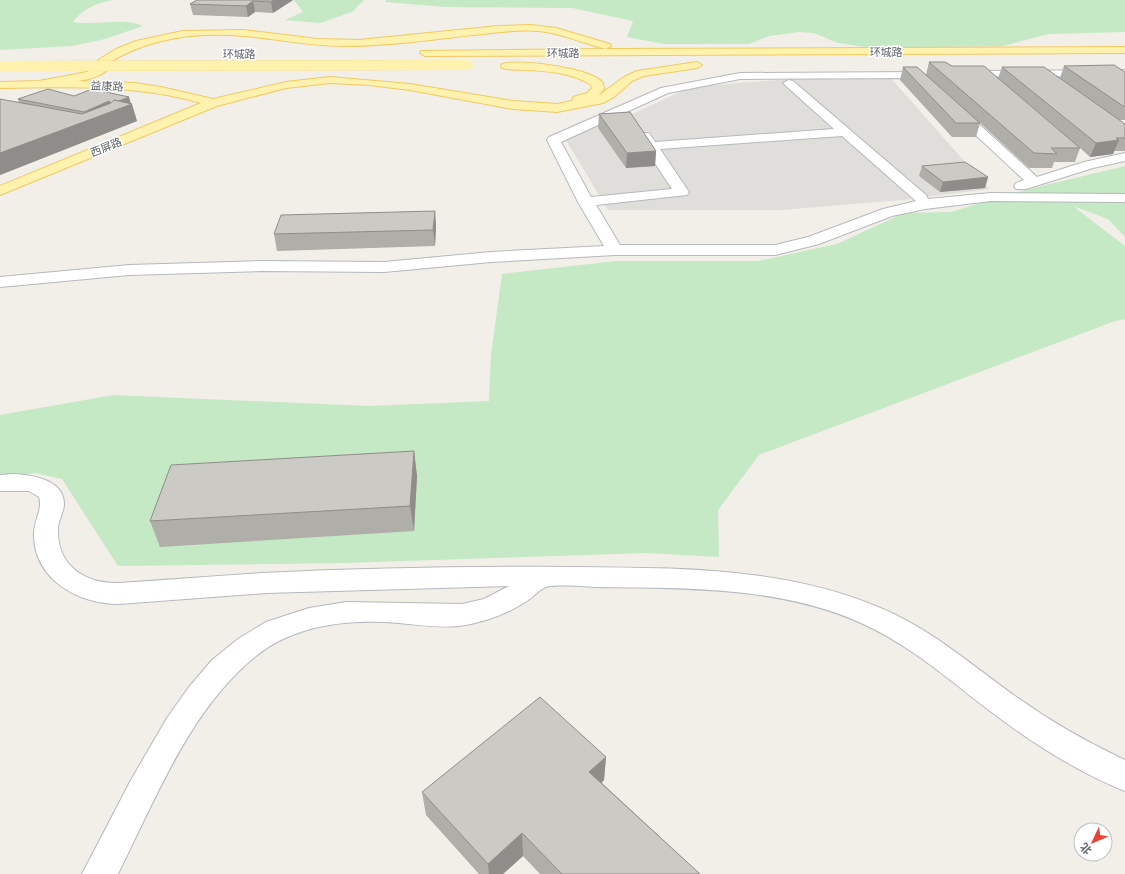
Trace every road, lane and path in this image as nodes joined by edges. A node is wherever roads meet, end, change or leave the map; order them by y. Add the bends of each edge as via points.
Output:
1 (1125, 50) edge
2 (411, 53) dead end
3 (483, 53) junction
4 (687, 53) junction
5 (328, 54) dead end
6 (358, 54) dead end
7 (0, 55) edge
8 (141, 55) dead end
9 (472, 65) dead end
10 (586, 65) dead end
11 (633, 65) dead end
12 (753, 65) dead end
13 (919, 65) dead end
14 (1125, 65) edge
15 (0, 66) edge
16 (957, 70) joint
17 (984, 74) junction
18 (1044, 74) junction
19 (91, 75) junction
20 (1122, 78) edge
21 (789, 83) dead end
22 (996, 84) edge
23 (0, 85) edge
24 (35, 85) junction
25 (108, 86) junction
26 (1062, 87) edge
27 (935, 91) edge
28 (0, 93) edge
29 (946, 101) edge
30 (213, 103) junction
31 (176, 108) junction
32 (636, 125) edge
33 (848, 132) junction
34 (651, 146) junction
35 (1078, 155) edge
36 (1125, 157) edge
37 (1089, 165) junction
38 (1034, 181) junction
39 (0, 191) edge
40 (992, 197) junction
41 (921, 198) dead end
42 (1125, 198) edge
43 (586, 202) junction
44 (615, 250) junction
45 (0, 282) edge
46 (0, 483) edge
47 (540, 577) junction
48 (1125, 776) edge
49 (100, 874) edge

1 - 4 main road, 环城路
2 - 3 main road, 环城路
3 - 4 main road, 环城路
3 - 19 main road via 531,48 555,42 555,37 549,34 518,31 349,47 310,46 233,36 200,37 146,47 129,53
4 - 19 main road via 605,46 560,31 533,28 342,43 211,33 171,37 133,46 107,59
5 - 6 main road
7 - 8 main road
9 - 15 main road, 环城路, bridge
10 - 30 main road, 环城路 via 492,65 574,73 598,84 598,89 592,96 562,102 539,103 390,79 323,76 253,87 221,96
11 - 30 main road via 701,65 641,73 628,79 602,99 561,108 526,107 410,87 346,80 292,84
12 - 13 main road, 环城路
14 - 16 main road
16 - 17 street
17 - 18 street
17 - 22 street
18 - 20 street via 1104,73
18 - 26 street
19 - 24 main road
19 - 25 main road
21 - 33 street
23 - 24 main road, 益康路
24 - 25 main road, 益康路
25 - 30 main road, 益康路 via 178,93
27 - 43 street via 918,75 740,76 665,90 554,140
28 - 31 main road, 益康路 via 118,94 146,98
29 - 38 street
30 - 31 main road, 西屏路
31 - 39 main road, 西屏路
32 - 34 street
33 - 34 street
33 - 41 street
34 - 43 street via 682,192
35 - 37 street
36 - 37 street
37 - 38 street
38 - 40 street
40 - 42 street
40 - 44 street via 925,204 888,212 813,241 775,250
43 - 44 street
44 - 45 street via 491,257 384,267 261,266 129,270
46 - 47 street via 25,482 36,485 49,494 52,502 46,536 52,560 59,571 71,581 101,593 345,580
47 - 48 street via 664,578 728,582 802,593 848,606 909,634 1038,728
47 - 49 street via 505,601 471,614 448,616 370,611 324,614 284,626 236,655 187,711

